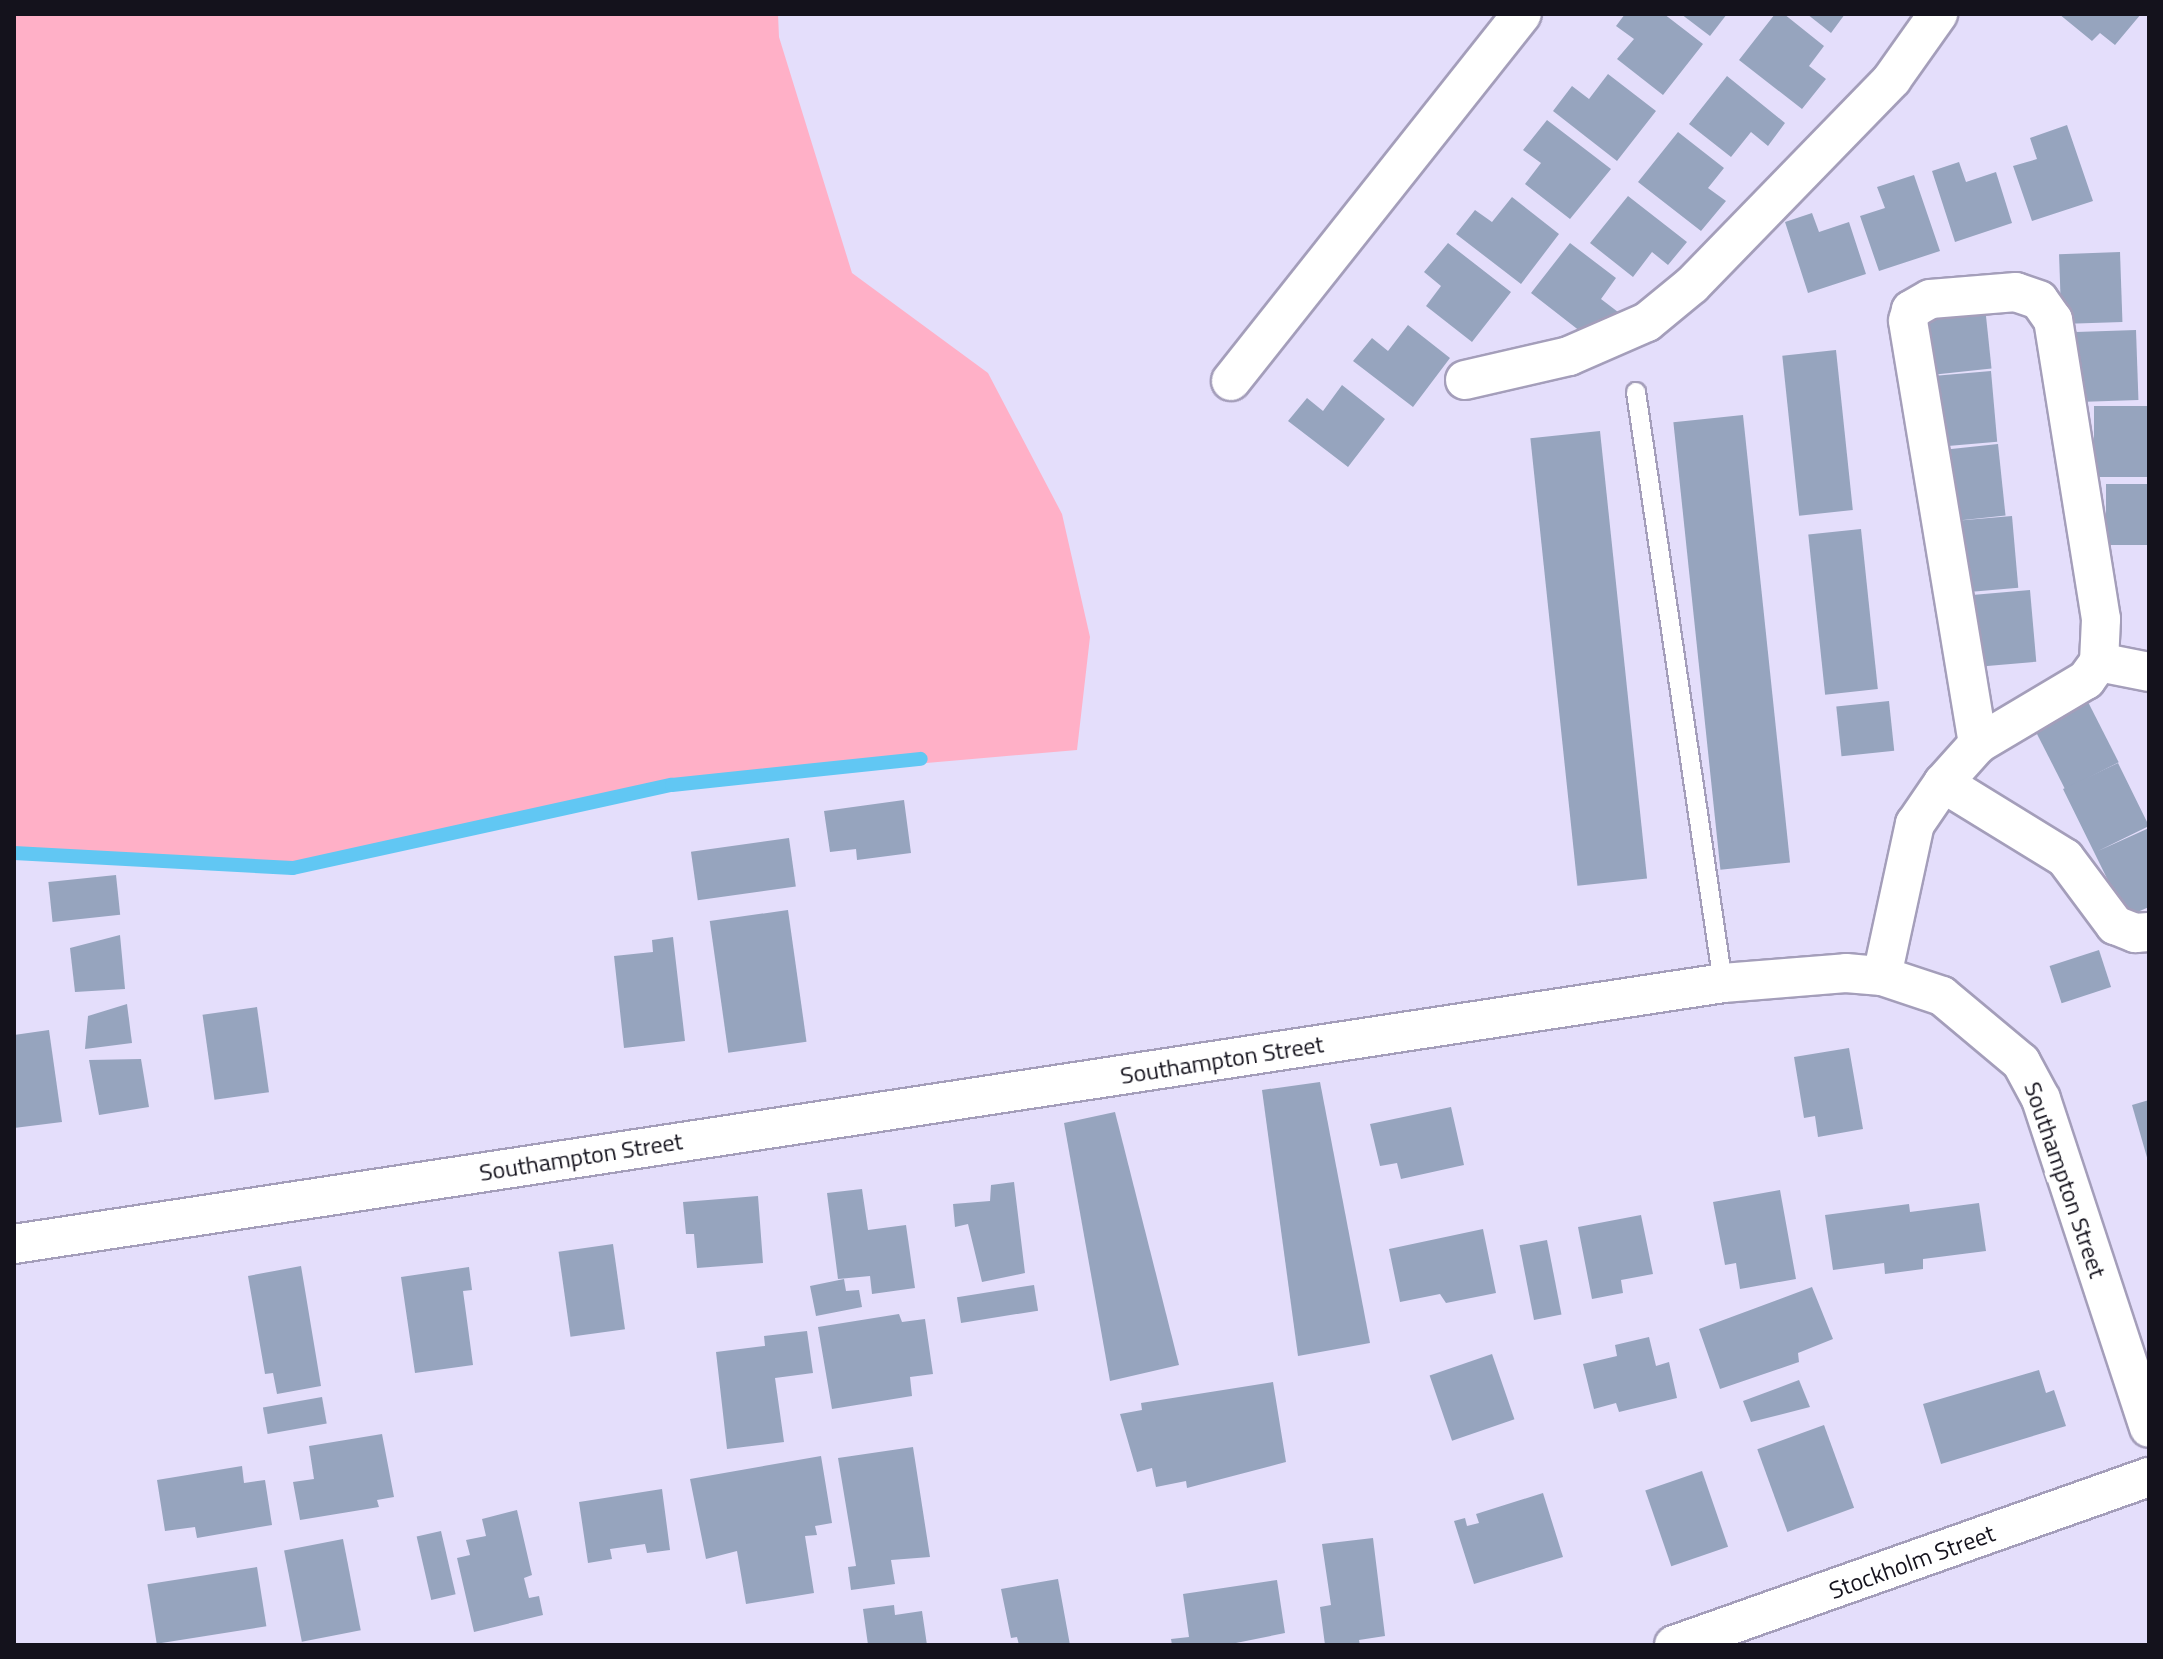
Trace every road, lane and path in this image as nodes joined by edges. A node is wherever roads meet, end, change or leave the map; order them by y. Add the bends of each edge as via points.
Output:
1 (1522, 14) edge
2 (1938, 14) edge
3 (1465, 380) dead end
4 (1231, 381) dead end
5 (1636, 392) dead end
6 (2099, 662) junction
7 (2149, 672) edge
8 (1978, 744) junction
9 (1943, 783) junction
10 (2149, 932) edge
11 (1882, 976) junction
12 (1723, 983) junction
13 (14, 1244) edge
14 (2149, 1428) edge
15 (2149, 1477) edge
16 (1674, 1645) edge

1 - 4 street
2 - 3 street via 1892,79 1692,285 1647,322 1569,356
5 - 12 lane
6 - 7 street
6 - 8 street via 2086,680
6 - 8 street via 2101,619 2053,320 2039,300 2016,292 1930,299 1911,310 1908,321
8 - 9 street
9 - 10 street via 2065,858 2115,925
9 - 11 street via 1915,824
11 - 12 street, Southampton Street via 1817,974
11 - 14 street, Southampton Street via 1942,996 1964,1011 2005,1046 2032,1079
12 - 13 street, Southampton Street
15 - 16 street, Stockholm Street

